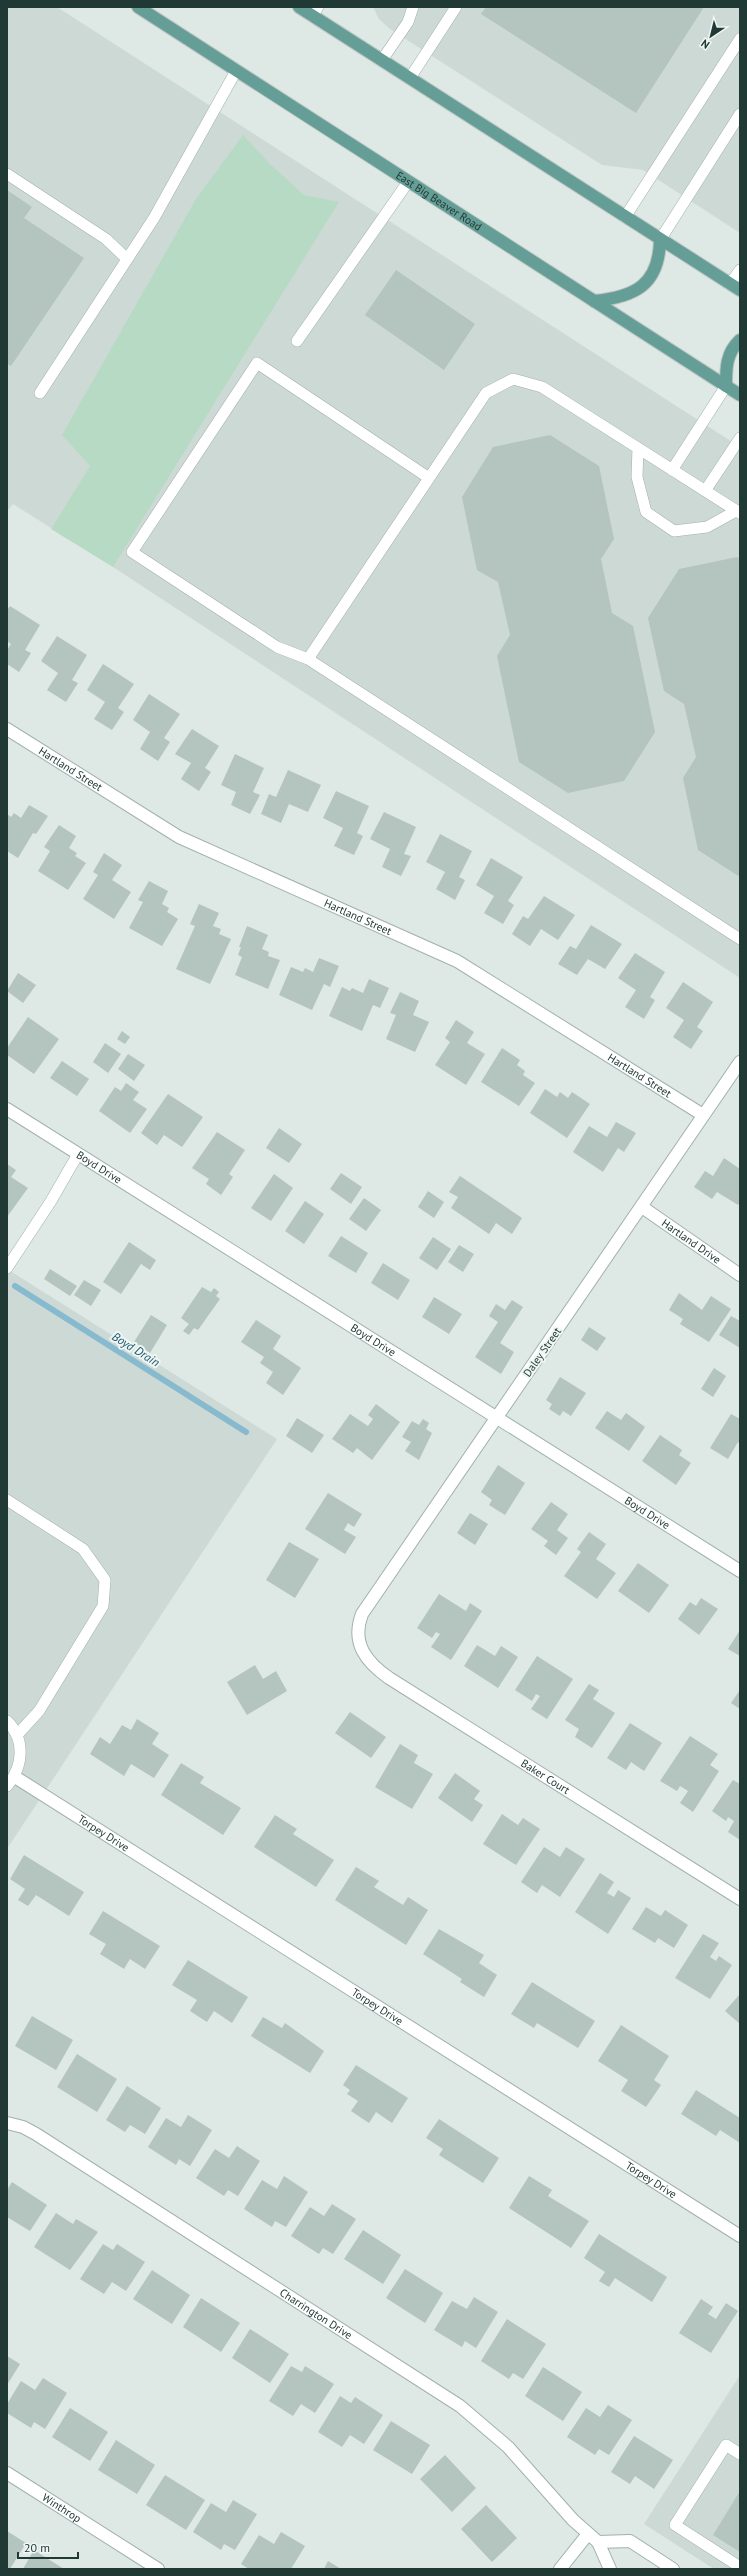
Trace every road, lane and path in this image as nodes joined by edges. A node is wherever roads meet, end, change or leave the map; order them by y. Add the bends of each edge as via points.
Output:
1 (138, 7) edge
2 (299, 7) edge
3 (413, 7) edge
4 (456, 7) edge
5 (315, 11) edge
6 (740, 39) edge
7 (382, 60) junction
8 (236, 71) junction
9 (410, 78) junction
10 (740, 114) edge
11 (7, 174) edge
12 (408, 182) junction
13 (625, 217) junction
14 (660, 240) junction
15 (127, 259) junction
16 (740, 270) edge
17 (735, 287) edge
18 (594, 301) junction
19 (740, 340) edge
20 (297, 341) dead end
21 (726, 386) junction
22 (40, 393) dead end
23 (740, 396) edge
24 (740, 438) edge
25 (638, 448) junction
26 (672, 470) junction
27 (429, 478) junction
28 (705, 491) junction
29 (738, 512) edge
30 (308, 659) junction
31 (7, 729) edge
32 (740, 939) edge
33 (740, 1062) edge
34 (7, 1109) edge
35 (703, 1115) junction
36 (78, 1154) junction
37 (642, 1207) junction
38 (7, 1268) edge
39 (740, 1274) edge
40 (498, 1417) junction
41 (7, 1500) edge
42 (740, 1571) edge
43 (360, 1646) joint
44 (7, 1721) edge
45 (17, 1735) junction
46 (11, 1782) edge
47 (740, 1899) edge
48 (7, 2123) edge
49 (740, 2236) edge
50 (740, 2454) edge
51 (7, 2473) edge
52 (588, 2534) junction
53 (598, 2542) junction
54 (740, 2567) edge
55 (158, 2569) edge
56 (560, 2569) edge
57 (610, 2569) edge
58 (673, 2569) edge

1 - 8 main road, East Big Beaver Road
2 - 5 main road
3 - 7 lane via 408,22
4 - 9 lane
5 - 7 main road
6 - 13 lane
7 - 9 main road
8 - 12 main road, East Big Beaver Road
8 - 15 lane via 154,218
9 - 13 main road
10 - 14 lane
11 - 15 lane via 106,239
12 - 18 main road, East Big Beaver Road
12 - 20 lane
13 - 14 main road
14 - 17 main road
14 - 18 main road via 657,267 642,286 619,298
15 - 22 lane
16 - 17 lane
18 - 21 main road, East Big Beaver Road
19 - 21 main road via 732,348 728,358
21 - 23 main road, East Big Beaver Road
21 - 26 lane
24 - 28 lane
25 - 26 lane
25 - 27 lane via 542,386 513,380 486,393
25 - 29 lane via 637,477 646,512 674,532 707,527
26 - 28 lane
27 - 30 lane
27 - 30 lane via 257,363 132,552 277,647
28 - 29 lane
30 - 32 lane
31 - 35 street, Hartland Street via 179,837 457,961
33 - 35 street, Daley Street
34 - 36 street, Boyd Drive
35 - 37 street, Daley Street
36 - 38 lane
36 - 40 street, Boyd Drive
37 - 39 street, Hartland Drive
37 - 40 street, Daley Street
40 - 42 street, Boyd Drive
40 - 43 street, Daley Street via 362,1614 358,1625
41 - 45 lane via 83,1549 105,1580 103,1606 39,1711
43 - 47 street, Baker Court via 373,1667 389,1678
44 - 45 lane
45 - 46 lane via 21,1749 20,1764
46 - 49 street, Torpey Drive
48 - 52 street, Charrington Drive via 36,2134 460,2406 508,2447
50 - 54 lane via 726,2445 675,2524
51 - 55 street, Winthrop
52 - 53 street, Charrington Drive
52 - 56 street
53 - 57 street, Charrington Drive
53 - 58 street via 630,2541

